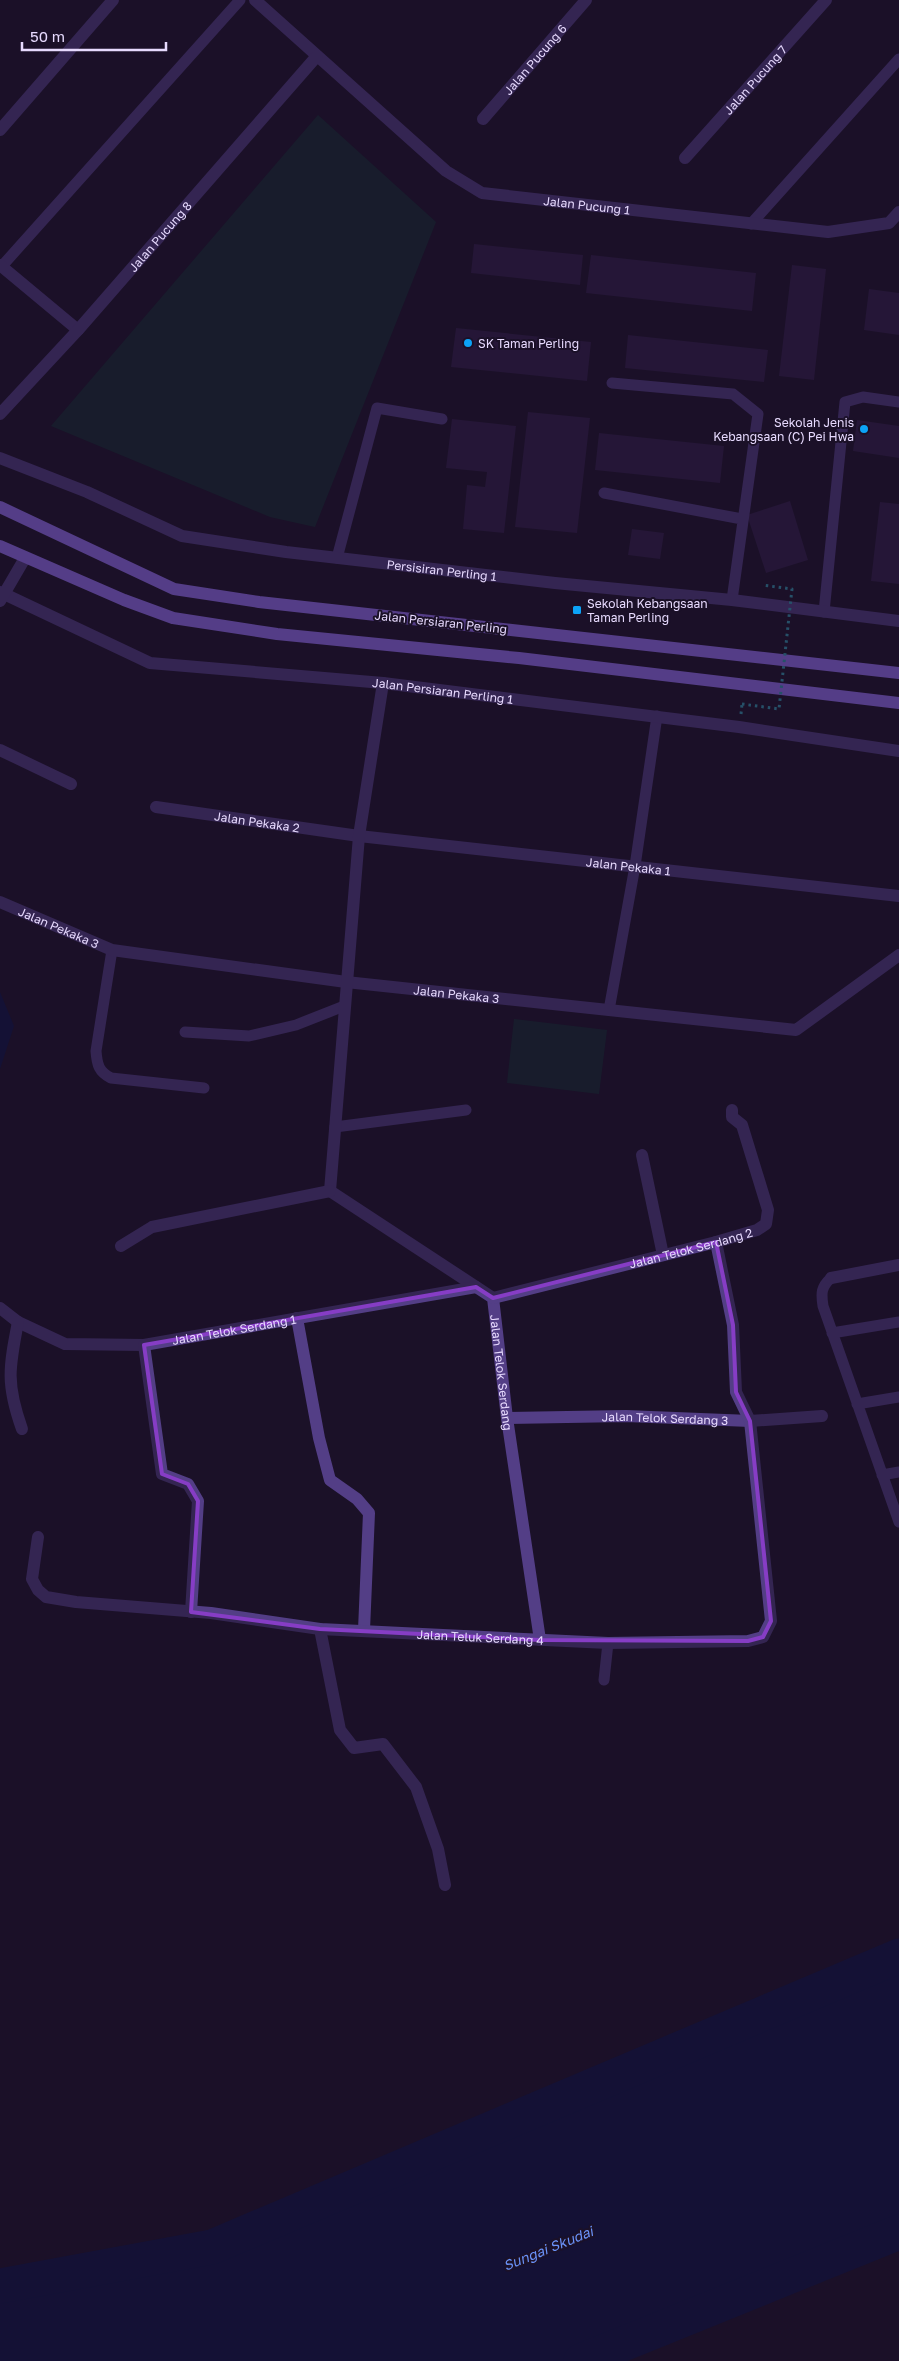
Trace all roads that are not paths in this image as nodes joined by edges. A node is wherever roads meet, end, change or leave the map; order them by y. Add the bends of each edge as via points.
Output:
1 (113, 0) edge
2 (240, 0) edge
3 (255, 0) edge
4 (586, 0) edge
5 (826, 0) edge
6 (317, 56) junction
7 (899, 59) edge
8 (483, 118) dead end
9 (0, 130) edge
10 (685, 158) dead end
11 (899, 212) edge
12 (751, 224) junction
13 (1, 266) edge
14 (78, 330) junction
15 (612, 383) dead end
16 (899, 402) edge
17 (0, 414) edge
18 (442, 419) dead end
19 (0, 458) edge
20 (604, 493) dead end
21 (0, 507) edge
22 (742, 519) junction
23 (0, 546) edge
24 (25, 558) junction
25 (337, 558) junction
26 (1, 596) edge
27 (732, 600) junction
28 (824, 612) junction
29 (899, 621) edge
30 (899, 673) edge
31 (383, 683) junction
32 (899, 703) edge
33 (657, 716) junction
34 (0, 750) edge
35 (899, 751) edge
36 (71, 784) dead end
37 (156, 807) dead end
38 (359, 836) junction
39 (635, 866) junction
40 (899, 896) edge
41 (0, 902) edge
42 (112, 950) junction
43 (899, 955) edge
44 (346, 982) junction
45 (344, 1006) junction
46 (608, 1010) junction
47 (185, 1032) dead end
48 (204, 1088) dead end
49 (466, 1110) dead end
50 (732, 1110) dead end
51 (335, 1127) junction
52 (642, 1155) dead end
53 (330, 1192) junction
54 (716, 1242) junction
55 (121, 1246) dead end
56 (663, 1255) junction
57 (899, 1265) edge
58 (831, 1278) joint
59 (476, 1287) junction
60 (493, 1298) junction
61 (0, 1308) edge
62 (297, 1318) junction
63 (18, 1322) junction
64 (899, 1322) edge
65 (832, 1333) junction
66 (144, 1344) junction
67 (899, 1397) edge
68 (858, 1404) junction
69 (822, 1416) dead end
70 (506, 1418) junction
71 (750, 1422) junction
72 (22, 1429) dead end
73 (899, 1472) edge
74 (882, 1475) junction
75 (899, 1522) edge
76 (38, 1537) dead end
77 (191, 1612) junction
78 (320, 1629) junction
79 (364, 1630) junction
80 (540, 1640) junction
81 (608, 1643) junction
82 (604, 1680) dead end
83 (445, 1885) dead end

1 - 9 street
2 - 13 lane
3 - 6 street, Jalan Pucung 1
4 - 8 street, Jalan Pucung 6
5 - 10 street, Jalan Pucung 7
6 - 12 street, Jalan Pucung 1 via 446,171 482,193
6 - 14 street, Jalan Pucung 8
7 - 12 lane
11 - 12 street, Jalan Pucung 1 via 889,223 828,232
13 - 14 street
14 - 17 street, Jalan Pucung 8
15 - 22 lane via 733,394 758,414
16 - 28 lane via 863,397 845,402
18 - 25 lane via 377,408
19 - 25 street, Persisiran Perling 1 via 87,492 182,536
20 - 22 lane
21 - 30 main road, Jalan Persiaran Perling via 174,588 259,602
22 - 27 lane
23 - 24 main road
24 - 26 street
24 - 32 main road via 173,618 278,634 519,658
25 - 27 street, Persisiran Perling 1
26 - 31 street, Jalan Persiaran Perling 1 via 150,663
27 - 28 street, Persisiran Perling 1
28 - 29 street, Persisiran Perling 1
31 - 33 street, Jalan Persiaran Perling 1
31 - 38 street
33 - 35 street, Jalan Persiaran Perling 1
33 - 39 lane
34 - 36 street
37 - 38 street, Jalan Pekaka 2
38 - 39 street, Jalan Pekaka 1
38 - 44 street
39 - 40 street, Jalan Pekaka 1
39 - 46 lane
41 - 42 street, Jalan Pekaka 3
42 - 44 street, Jalan Pekaka 3
42 - 48 lane via 96,1051 97,1065 102,1074 111,1078
43 - 46 street, Jalan Pekaka 3 via 796,1030
44 - 45 street
44 - 46 street, Jalan Pekaka 3
45 - 47 lane via 296,1025 249,1036
45 - 51 street
49 - 51 lane
50 - 54 street, Jalan Telok Serdang 2 via 732,1117 742,1125 769,1216 766,1224 757,1230
51 - 53 street
52 - 56 street
53 - 55 street via 152,1227
53 - 59 street, Jalan Telok Serdang
54 - 56 street, Jalan Telok Serdang 2
54 - 71 street, Jalan Teluk Serdang 4 via 733,1325 736,1392
56 - 60 street, Jalan Telok Serdang 2
57 - 58 street
58 - 65 lane via 821,1294
59 - 60 street, Jalan Telok Serdang
59 - 62 street, Jalan Telok Serdang 1
60 - 70 street, Jalan Telok Serdang
61 - 63 street, Jalan Telok Serdang 1
62 - 66 street, Jalan Telok Serdang 1
62 - 79 street via 330,1480 369,1513
63 - 66 street, Jalan Telok Serdang 1 via 65,1344
63 - 72 street via 9,1366 12,1400
64 - 65 lane
65 - 68 lane
66 - 77 street via 162,1474 188,1484 198,1501
67 - 68 lane
68 - 74 lane
69 - 71 street, Jalan Telok Serdang 3
70 - 71 street, Jalan Telok Serdang 3 via 626,1416
70 - 80 street, Jalan Telok Serdang
71 - 81 street, Jalan Teluk Serdang 4 via 771,1621 763,1637 748,1642
73 - 74 lane
74 - 75 lane
76 - 77 street, Jalan Teluk Serdang 4 via 32,1579 46,1597
77 - 78 street, Jalan Teluk Serdang 4
78 - 79 street, Jalan Teluk Serdang 4
78 - 83 street via 340,1730 354,1748 384,1744 416,1787 438,1849
79 - 80 street, Jalan Teluk Serdang 4
80 - 81 street, Jalan Teluk Serdang 4
81 - 82 lane

